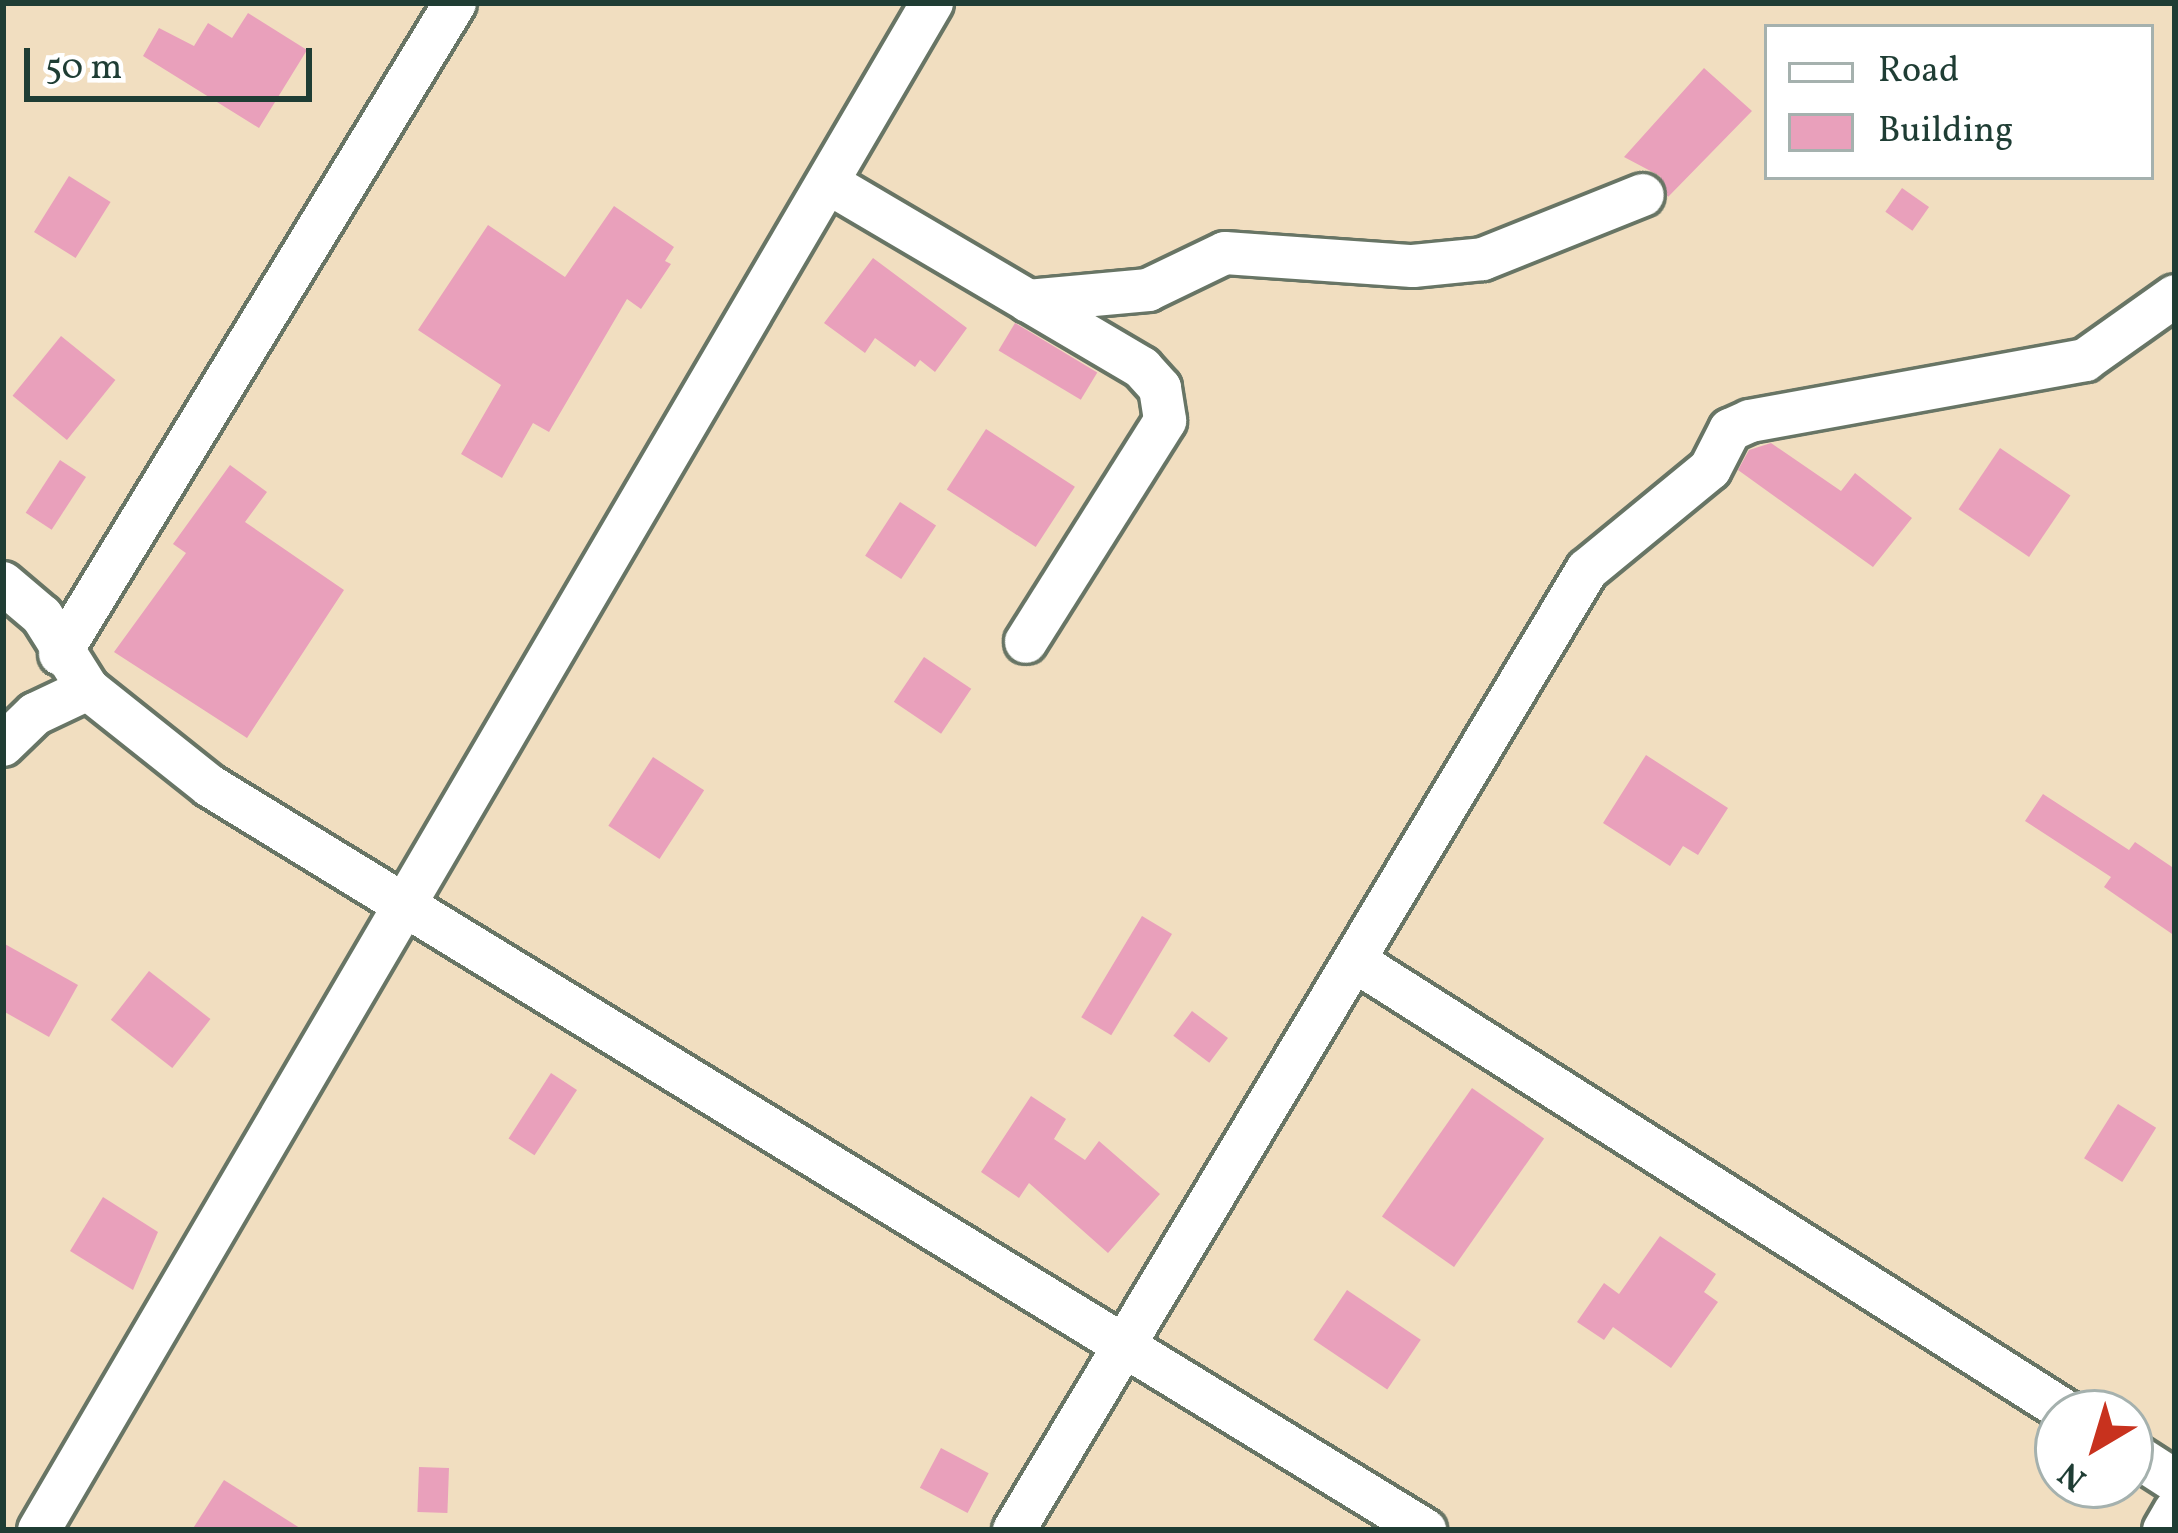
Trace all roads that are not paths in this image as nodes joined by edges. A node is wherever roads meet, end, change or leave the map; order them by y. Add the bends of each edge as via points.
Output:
1 (455, 3) edge
2 (932, 3) edge
3 (830, 184) junction
4 (1643, 195) dead end
5 (2175, 296) edge
6 (1028, 302) junction
7 (3, 583) edge
8 (1026, 642) dead end
9 (60, 653) junction
10 (88, 689) junction
11 (3, 745) edge
12 (402, 906) junction
13 (1354, 962) junction
14 (1124, 1348) junction
15 (2034, 1392) edge
16 (2175, 1511) edge
17 (39, 1530) edge
18 (1015, 1530) edge
19 (1425, 1530) edge
20 (2164, 1530) edge

1 - 9 street
2 - 3 street
3 - 6 street
3 - 12 street
4 - 6 street via 1483,259 1413,266 1225,253 1148,290
5 - 13 street via 2085,360 1730,430 1710,469 1587,570
6 - 8 street via 1142,368 1160,388 1165,422
7 - 9 street via 42,616
9 - 10 street
10 - 11 street via 35,714
10 - 12 street via 210,786
12 - 14 street
12 - 17 street via 154,1345
13 - 14 street
13 - 15 street
14 - 18 street
14 - 19 street
16 - 20 street

